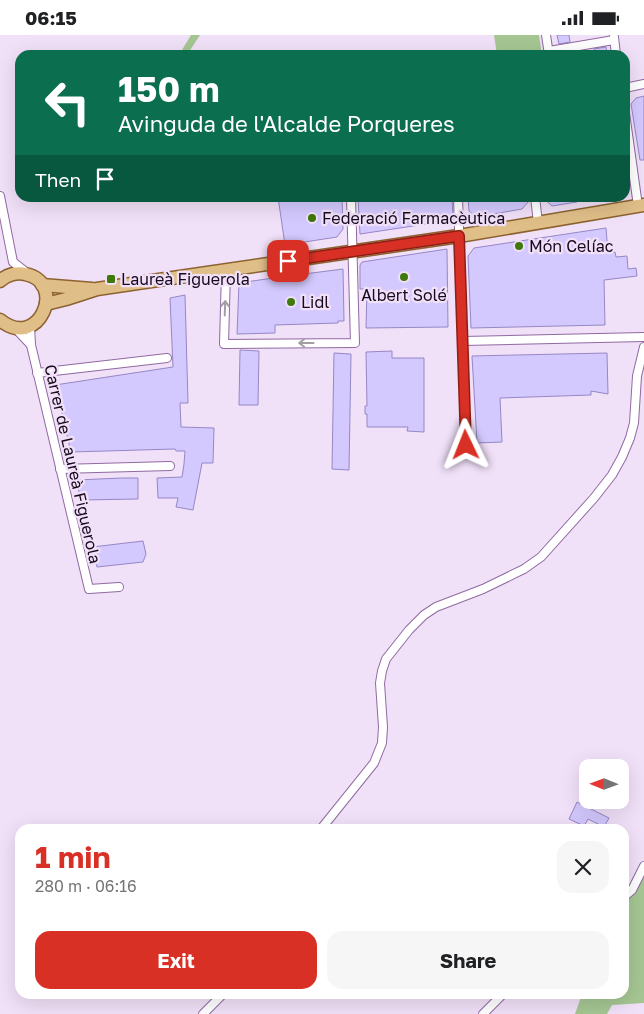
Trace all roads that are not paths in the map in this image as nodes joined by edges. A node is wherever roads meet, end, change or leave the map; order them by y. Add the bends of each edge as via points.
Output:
1 (546, 35) edge
2 (614, 37) edge
3 (548, 50) edge
4 (561, 50) edge
5 (615, 50) edge
6 (644, 85) edge
7 (630, 86) edge
8 (630, 157) edge
9 (0, 196) edge
10 (351, 202) edge
11 (458, 202) edge
12 (536, 202) edge
13 (641, 206) edge
14 (538, 223) junction
15 (459, 236) junction
16 (353, 251) junction
17 (13, 263) junction
18 (226, 271) junction
19 (31, 275) junction
20 (1, 280) edge
21 (42, 285) junction
22 (97, 289) junction
23 (46, 304) junction
24 (0, 320) edge
25 (30, 325) junction
26 (16, 328) junction
27 (644, 337) edge
28 (463, 341) junction
29 (31, 345) junction
30 (644, 347) edge
31 (167, 358) dead end
32 (37, 373) junction
33 (466, 445) dead end
34 (170, 466) dead end
35 (60, 469) junction
36 (119, 587) dead end
37 (325, 824) edge
38 (644, 866) edge
39 (629, 893) edge
40 (217, 999) edge
41 (498, 999) edge
42 (203, 1014) edge
43 (483, 1014) edge

1 - 3 street
2 - 4 street
2 - 5 street
6 - 7 street
8 - 13 street
9 - 17 street
10 - 16 street
11 - 15 street
12 - 14 street
13 - 14 main road
14 - 15 main road
15 - 16 main road
15 - 28 street
16 - 18 main road
16 -> 18 street via 354,343 224,344
17 - 19 street
17 - 20 street
18 - 22 main road
19 - 20 main road via 16,273
19 - 21 main road
21 - 22 main road
21 - 23 main road
22 - 23 main road
23 - 25 main road via 38,321
24 - 26 main road
25 - 26 main road
25 - 29 street, Carrer de Laureà Figuerola
26 - 29 street, Carrer de Laureà Figuerola
27 - 28 street
28 - 33 street
29 - 32 street, Carrer de Laureà Figuerola
30 - 37 street via 637,376 634,423 612,475 541,557 483,589 436,607 409,630 386,659 382,671 382,743 374,763
31 - 32 street
32 - 35 street, Carrer de Laureà Figuerola
34 - 35 street
35 - 36 street, Carrer de Laureà Figuerola via 89,589
38 - 39 street
40 - 42 street
41 - 43 street

